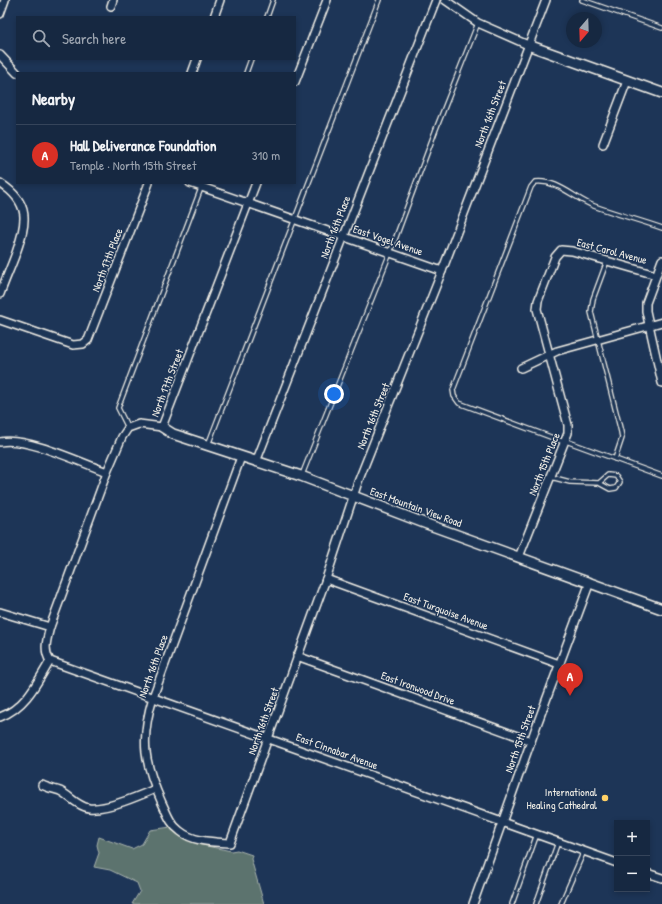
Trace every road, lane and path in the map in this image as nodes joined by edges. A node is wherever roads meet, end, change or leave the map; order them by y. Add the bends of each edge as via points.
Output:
1 (5, 0) edge
2 (220, 0) edge
3 (273, 0) edge
4 (327, 0) edge
5 (379, 0) edge
6 (436, 0) edge
7 (445, 0) edge
8 (546, 0) edge
9 (582, 0) edge
10 (0, 14) edge
11 (214, 16) edge
12 (267, 16) edge
13 (478, 23) junction
14 (662, 28) edge
15 (528, 45) junction
16 (0, 55) edge
17 (197, 60) edge
18 (251, 60) edge
19 (16, 72) edge
20 (192, 72) edge
21 (246, 72) edge
22 (296, 79) edge
23 (627, 81) junction
24 (662, 93) edge
25 (603, 144) dead end
26 (0, 183) edge
27 (149, 184) edge
28 (256, 184) edge
29 (202, 185) edge
30 (248, 204) junction
31 (296, 220) junction
32 (662, 228) edge
33 (343, 236) junction
34 (561, 250) joint
35 (390, 253) junction
36 (662, 260) edge
37 (607, 261) junction
38 (442, 271) junction
39 (656, 274) junction
40 (0, 294) edge
41 (0, 320) edge
42 (662, 322) edge
43 (648, 325) junction
44 (597, 338) junction
45 (549, 354) junction
46 (521, 368) dead end
47 (662, 382) edge
48 (162, 427) junction
49 (128, 428) junction
50 (0, 442) edge
51 (565, 442) junction
52 (208, 446) junction
53 (241, 457) junction
54 (615, 458) junction
55 (256, 462) junction
56 (107, 472) junction
57 (301, 476) junction
58 (550, 476) junction
59 (662, 476) edge
60 (599, 483) junction
61 (354, 497) junction
62 (519, 557) junction
63 (326, 579) junction
64 (590, 582) junction
65 (662, 609) edge
66 (0, 612) edge
67 (50, 627) junction
68 (298, 656) junction
69 (50, 661) junction
70 (559, 664) junction
71 (153, 697) junction
72 (0, 717) edge
73 (268, 738) junction
74 (531, 740) junction
75 (42, 785) dead end
76 (155, 789) junction
77 (502, 822) junction
78 (536, 834) junction
79 (558, 842) junction
80 (230, 843) joint
81 (584, 851) junction
82 (614, 862) edge
83 (650, 874) edge
84 (662, 878) edge
85 (473, 904) edge
86 (512, 904) edge
87 (536, 904) edge
88 (561, 904) edge

1 - 10 street
2 - 11 street
3 - 12 lane
4 - 22 street
5 - 31 lane
6 - 33 street, North 16th Place
7 - 13 street
8 - 15 street, North 16th Street
9 - 14 lane
13 - 15 street
13 - 35 lane
15 - 23 street
15 - 38 street, North 16th Street
16 - 19 street
17 - 20 street
18 - 21 lane
23 - 24 street
23 - 25 street
26 - 40 street via 14,193 20,202 25,219 22,236
27 - 41 street, North 17th Place via 90,335 83,344 67,344
28 - 30 street, North 17th Street
29 - 30 street, East Vogel Avenue
29 - 49 lane via 118,408
30 - 31 street, East Vogel Avenue
30 - 48 street, North 17th Street
31 - 33 street, East Vogel Avenue
31 - 52 lane via 244,348
32 - 51 lane via 593,206 572,193 542,181 535,182 531,187 453,390 459,403
33 - 35 street, East Vogel Avenue
33 - 55 street, North 16th Place
34 - 37 street, East Carol Avenue
34 - 45 street, North 15th Place via 555,257 537,308
35 - 38 street, East Vogel Avenue
35 - 57 lane
36 - 39 street
37 - 39 street, East Carol Avenue
37 - 44 lane via 591,312
38 - 61 street, North 16th Street
39 - 43 street via 646,303
42 - 43 street
43 - 44 street
43 - 47 street
44 - 45 street
44 - 54 lane via 622,438
45 - 46 street
45 - 51 street, North 15th Place via 568,426
48 - 49 street, North 17th Street via 139,424
48 - 52 street, East Mountain View Road via 173,434
49 - 56 street
50 - 56 street via 23,443
51 - 54 lane
51 - 58 street, North 15th Place
52 - 53 street, East Mountain View Road
53 - 55 street, East Mountain View Road
53 - 71 street, North 16th Place
54 - 59 lane
55 - 57 street, East Mountain View Road
56 - 67 street
57 - 61 street, East Mountain View Road
58 - 60 lane via 570,482
58 - 62 street, North 15th Place
60 - 60 lane via 616,488 620,482 616,476 608,475
61 - 62 street, East Mountain View Road
61 - 63 street, North 16th Street
62 - 64 street, East Mountain View Road
63 - 68 street, North 16th Street
63 - 70 street, East Turquoise Avenue
64 - 65 street, East Mountain View Road
64 - 70 street, North 15th Street
66 - 67 street
67 - 69 street via 45,649
68 - 73 street, North 16th Street
68 - 74 street, East Ironwood Drive
69 - 71 street, East Cinnabar Avenue
69 - 72 street via 24,701
70 - 74 street, North 15th Street
71 - 73 street, East Cinnabar Avenue
71 - 76 street, North 16th Place via 144,749
73 - 77 street, East Cinnabar Avenue
73 - 80 street, North 16th Street
74 - 77 street, North 15th Street
75 - 76 street via 59,791 74,802 89,808 98,808
76 - 80 street, North 16th Place via 171,822 180,832 205,841
77 - 78 street, East Cinnabar Avenue
77 - 85 street, North 15th Street
78 - 79 street, East Cinnabar Avenue
78 - 86 lane
79 - 81 street, East Cinnabar Avenue
79 - 87 lane
81 - 82 street, East Cinnabar Avenue
81 - 88 lane
83 - 84 street

